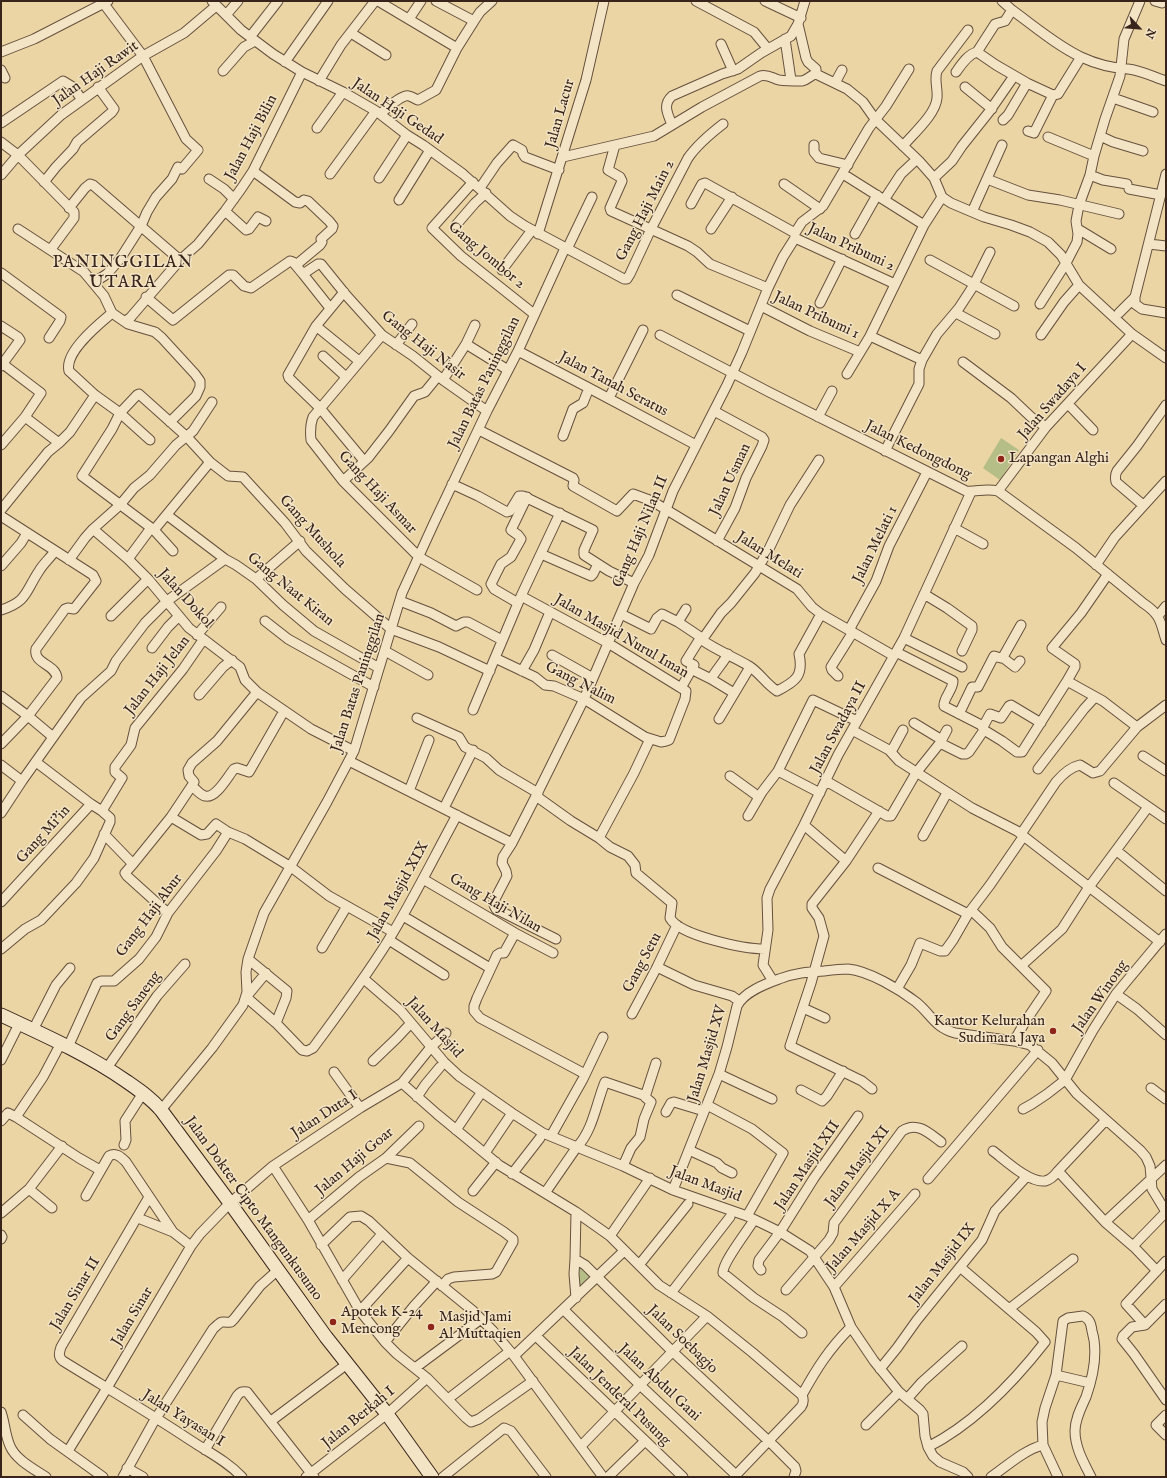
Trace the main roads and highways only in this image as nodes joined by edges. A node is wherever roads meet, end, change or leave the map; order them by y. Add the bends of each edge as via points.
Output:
1 (1, 1015) edge
2 (432, 1477) edge

1 - 2 main road, Jalan Dokter Cipto Mangunkusumo via 108,1068 152,1100

